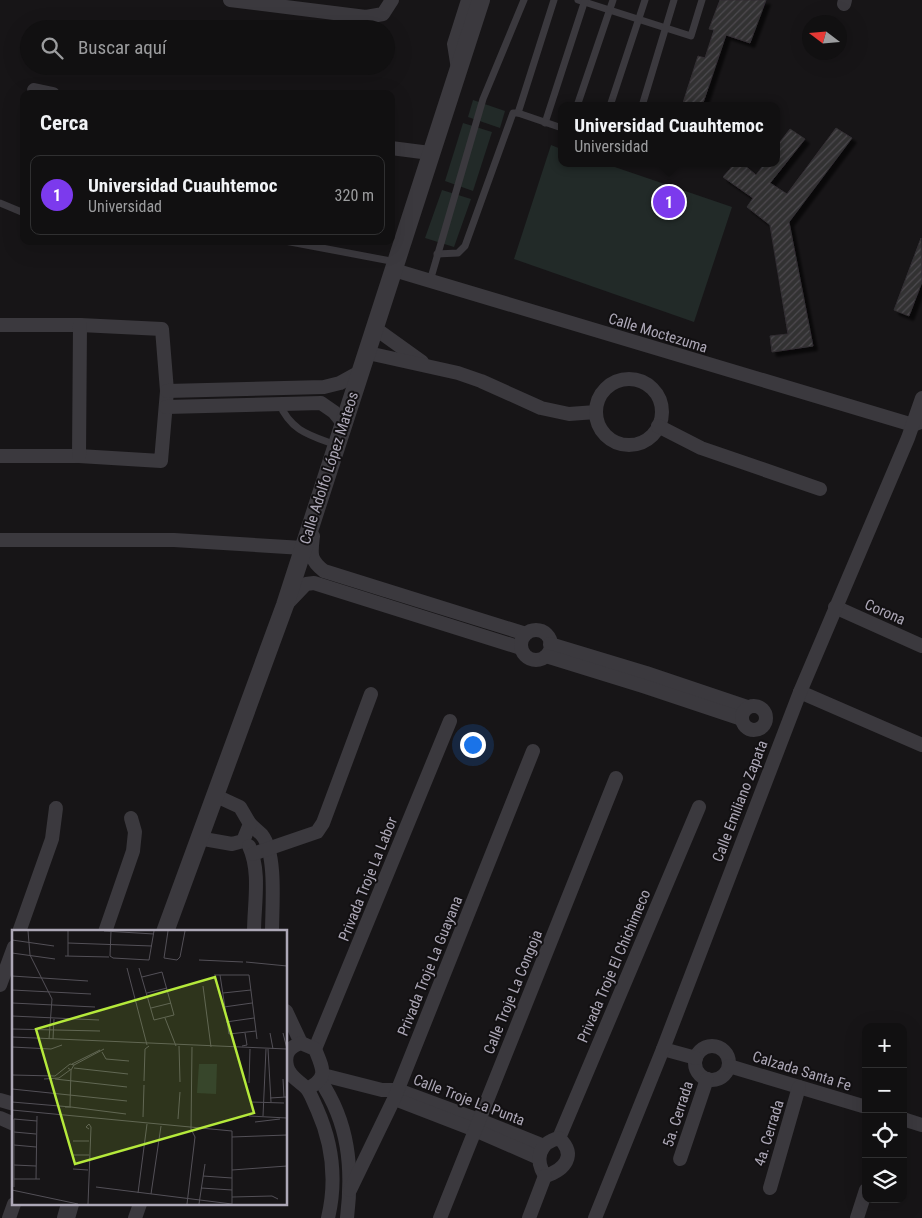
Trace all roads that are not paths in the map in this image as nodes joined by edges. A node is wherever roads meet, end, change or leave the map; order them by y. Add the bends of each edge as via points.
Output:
1 (230, 0) edge
2 (392, 0) edge
3 (468, 0) edge
4 (481, 0) edge
5 (524, 0) edge
6 (554, 0) edge
7 (613, 0) edge
8 (645, 0) edge
9 (674, 0) edge
10 (702, 0) edge
11 (582, 1) edge
12 (300, 5) edge
13 (610, 10) junction
14 (639, 19) junction
15 (666, 28) junction
16 (458, 70) junction
17 (578, 102) edge
18 (611, 102) edge
19 (643, 102) edge
20 (518, 113) junction
21 (545, 123) junction
22 (558, 127) edge
23 (395, 149) edge
24 (430, 153) junction
25 (0, 203) edge
26 (20, 212) edge
27 (303, 245) edge
28 (437, 254) junction
29 (395, 266) junction
30 (430, 282) junction
31 (80, 324) junction
32 (0, 325) edge
33 (376, 329) junction
34 (368, 353) junction
35 (428, 366) junction
36 (360, 372) junction
37 (279, 388) junction
38 (167, 391) junction
39 (922, 398) edge
40 (279, 404) junction
41 (166, 407) junction
42 (596, 412) junction
43 (343, 423) junction
44 (917, 423) edge
45 (658, 426) junction
46 (336, 445) junction
47 (0, 456) edge
48 (79, 456) junction
49 (820, 489) dead end
50 (311, 524) junction
51 (0, 540) edge
52 (303, 548) junction
53 (285, 605) junction
54 (432, 605) junction
55 (835, 607) junction
56 (427, 619) junction
57 (526, 634) junction
58 (922, 646) edge
59 (521, 648) junction
60 (548, 650) junction
61 (800, 692) junction
62 (371, 694) dead end
63 (744, 713) dead end
64 (450, 721) dead end
65 (922, 745) edge
66 (534, 751) dead end
67 (616, 778) dead end
68 (214, 795) junction
69 (699, 807) dead end
70 (56, 808) dead end
71 (131, 818) dead end
72 (250, 824) junction
73 (198, 838) junction
74 (243, 841) junction
75 (268, 848) junction
76 (253, 854) junction
77 (20, 930) edge
78 (106, 930) edge
79 (166, 930) edge
80 (254, 930) edge
81 (272, 930) edge
82 (12, 953) edge
83 (0, 986) edge
84 (288, 1016) edge
85 (300, 1043) junction
86 (315, 1049) junction
87 (663, 1049) junction
88 (288, 1051) edge
89 (696, 1058) junction
90 (729, 1066) junction
91 (288, 1068) edge
92 (322, 1078) junction
93 (707, 1080) junction
94 (799, 1087) junction
95 (307, 1088) junction
96 (396, 1095) junction
97 (862, 1106) edge
98 (0, 1118) edge
99 (907, 1120) edge
100 (12, 1123) edge
101 (477, 1125) junction
102 (922, 1125) edge
103 (559, 1138) junction
104 (542, 1152) junction
105 (680, 1160) dead end
106 (545, 1176) junction
107 (770, 1188) dead end
108 (350, 1190) junction
109 (862, 1202) edge
110 (13, 1206) edge
111 (139, 1206) edge
112 (9, 1218) edge
113 (135, 1218) edge
114 (328, 1218) edge
115 (346, 1218) edge
116 (440, 1218) edge
117 (529, 1218) edge
118 (595, 1218) edge
119 (857, 1218) edge

1 - 12 street
2 - 12 street via 383,14 366,17
3 - 16 street via 454,44
4 - 16 street, Calle Adolfo López Mateos
5 - 28 lane via 483,99
6 - 20 lane
7 - 13 lane
8 - 14 lane
9 - 15 lane
10 - 15 lane via 691,36
11 - 13 lane
11 - 21 lane
13 - 14 lane
13 - 17 lane
14 - 15 lane
14 - 18 lane
15 - 19 lane
16 - 24 street, Calle Adolfo López Mateos
20 - 21 lane
20 - 28 lane via 511,117 465,246 458,253
21 - 22 lane
23 - 24 street
24 - 29 street, Calle Adolfo López Mateos
25 - 26 lane
27 - 29 lane
28 - 30 lane
29 - 30 street, Calle Moctezuma
29 - 33 street, Calle Adolfo López Mateos
30 - 44 street, Calle Moctezuma
31 - 32 street
31 - 38 street via 162,329
31 - 48 street
33 - 34 street, Calle Adolfo López Mateos
33 - 35 street
34 - 35 street
34 - 36 street, Calle Adolfo López Mateos
35 - 42 street via 482,381 541,408 569,414
36 - 37 street via 324,387
36 - 43 street, Calle Adolfo López Mateos
37 - 38 street
37 - 40 lane
38 - 41 street
39 - 44 street, Calle Emiliano Zapata
40 - 41 street
40 - 43 street via 320,403
40 - 46 lane via 303,433
41 - 48 street via 161,461
42 - 45 street via 603,433 622,444 643,442
42 - 45 street via 602,393 610,385 630,379 640,381 656,394 660,404 662,415
43 - 46 street, Calle Adolfo López Mateos
44 - 55 street, Calle Emiliano Zapata
45 - 49 street via 701,448
46 - 50 street, Calle Adolfo López Mateos
47 - 48 street
50 - 52 street, Calle Adolfo López Mateos
50 - 54 street via 310,551 314,563 324,571
51 - 52 street via 174,540
52 - 53 street, Calle Adolfo López Mateos
53 - 56 street via 306,584 314,583
53 - 68 street, Calle Adolfo López Mateos
54 - 56 street
54 - 57 street
55 - 58 street, Corona
55 - 61 street, Calle Emiliano Zapata
56 - 59 street
57 - 59 street
57 - 60 street via 539,631 547,636
59 - 60 street via 529,659 538,660
60 - 63 street
61 - 65 street
61 - 87 street, Calle Emiliano Zapata
62 - 75 street via 317,832
64 - 86 street, Privada Troje La Labor
66 - 96 street, Privada Troje La Guayana
67 - 101 street, Calle Troje La Congoja
68 - 72 street via 240,807
68 - 73 street, Calle Adolfo López Mateos
69 - 103 street, Privada Troje El Chichimeco
70 - 77 street via 52,839
71 - 78 street via 135,832 133,851
72 - 74 street
72 - 75 street
73 - 74 street via 232,844
73 - 79 street, Calle Adolfo López Mateos
74 - 76 street
75 - 76 street
75 - 81 street via 272,872
76 - 80 street via 256,874
82 - 83 street
84 - 85 street
85 - 86 street
85 - 88 street
86 - 92 street
87 - 89 street
87 - 118 street, Calle Emiliano Zapata
89 - 90 street via 702,1049 719,1047 727,1055
89 - 93 street via 699,1074
90 - 93 street via 721,1078
90 - 94 street, Calzada Santa Fe
91 - 95 street
92 - 95 street
92 - 96 street, Calle Troje La Punta
92 - 108 street via 344,1129 350,1162
93 - 105 street, 5a. Cerrada
94 - 97 street, Calzada Santa Fe
94 - 107 street, 4a. Cerrada
95 - 114 street via 324,1125 332,1156 334,1183
96 - 101 street, Calle Troje La Punta
96 - 108 street, Privada Troje La Guayana
98 - 100 street
99 - 102 street
101 - 104 street, Calle Troje La Punta
101 - 116 street, Calle Troje La Congoja
103 - 104 street via 550,1140
103 - 106 street via 568,1153 563,1167
104 - 106 street via 540,1167
106 - 117 street
108 - 115 street
109 - 119 street
110 - 112 street
111 - 113 street

